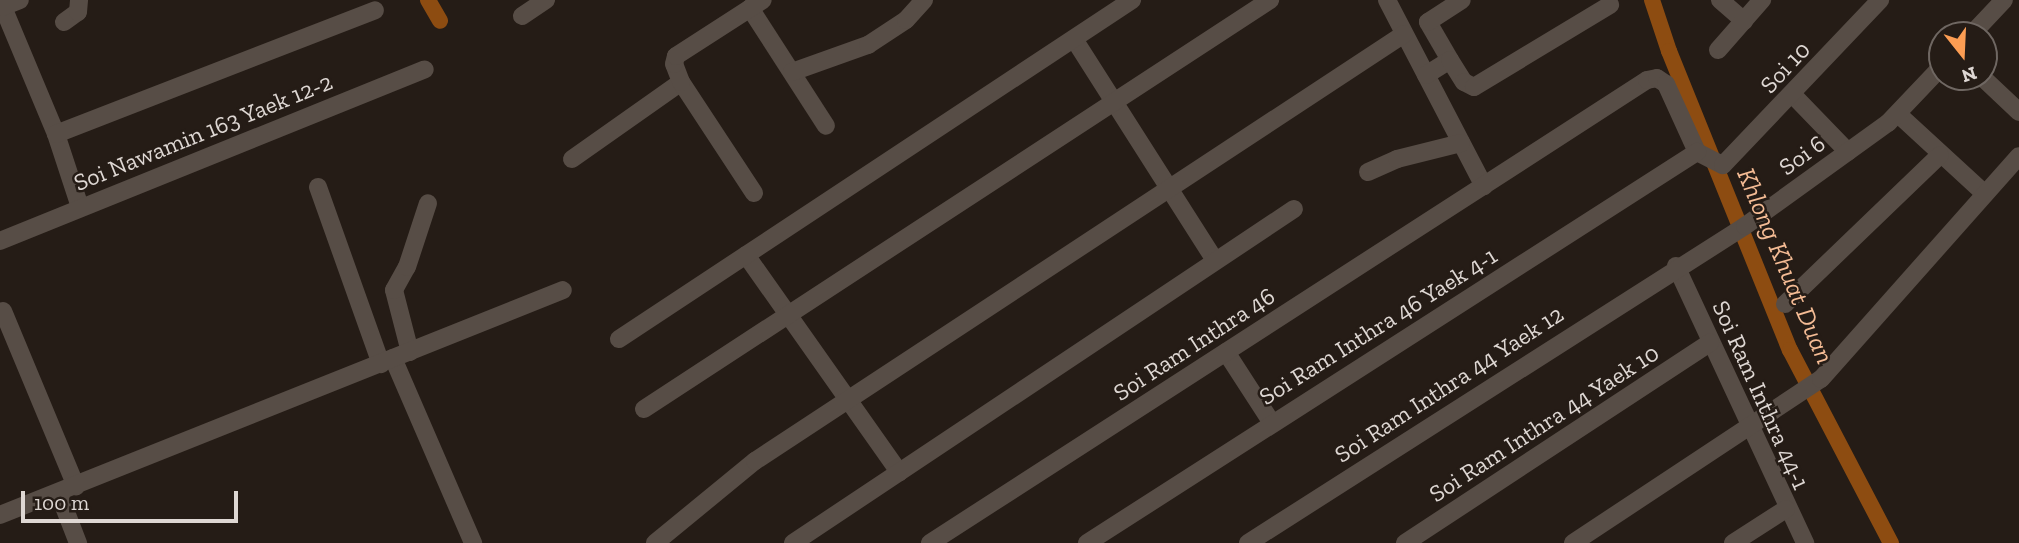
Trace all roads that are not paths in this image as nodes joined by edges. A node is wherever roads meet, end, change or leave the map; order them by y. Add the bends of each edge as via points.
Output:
1 (20, 0) edge
2 (79, 0) edge
3 (546, 0) edge
4 (924, 0) edge
5 (1132, 0) edge
6 (1270, 0) edge
7 (1387, 0) edge
8 (1462, 0) edge
9 (1720, 0) edge
10 (1762, 0) edge
11 (1880, 0) edge
12 (2004, 0) edge
13 (1, 4) edge
14 (756, 4) edge
15 (1609, 5) dead end
16 (376, 10) dead end
17 (522, 16) dead end
18 (1744, 21) junction
19 (1984, 21) edge
20 (64, 22) dead end
21 (1404, 34) junction
22 (1074, 39) junction
23 (1718, 50) dead end
24 (1450, 60) junction
25 (425, 69) dead end
26 (792, 72) junction
27 (1426, 75) junction
28 (1928, 81) edge
29 (681, 82) junction
30 (1997, 91) edge
31 (1793, 95) junction
32 (1114, 102) junction
33 (2019, 112) edge
34 (1898, 114) junction
35 (826, 126) dead end
36 (56, 134) junction
37 (1461, 143) junction
38 (1697, 152) junction
39 (1848, 152) junction
40 (1940, 155) junction
41 (2019, 156) edge
42 (572, 159) dead end
43 (1368, 172) dead end
44 (1484, 186) junction
45 (318, 187) dead end
46 (1169, 188) junction
47 (754, 193) dead end
48 (1985, 194) junction
49 (428, 203) dead end
50 (80, 207) junction
51 (1293, 209) dead end
52 (0, 240) edge
53 (746, 256) junction
54 (1215, 260) junction
55 (1676, 266) junction
56 (562, 290) dead end
57 (1785, 304) dead end
58 (3, 311) dead end
59 (786, 316) junction
60 (619, 339) dead end
61 (1710, 343) junction
62 (1226, 352) junction
63 (395, 358) junction
64 (847, 400) junction
65 (644, 409) dead end
66 (1272, 423) junction
67 (1750, 429) junction
68 (899, 472) junction
69 (76, 486) junction
70 (59, 494) junction
71 (1786, 509) junction
72 (0, 515) edge
73 (78, 543) edge
74 (473, 543) edge
75 (655, 543) edge
76 (793, 543) edge
77 (930, 543) edge
78 (1087, 543) edge
79 (1248, 543) edge
80 (1405, 543) edge
81 (1573, 543) edge
82 (1733, 543) edge
83 (1805, 543) edge

1 - 13 street
2 - 20 street via 78,12
3 - 17 street
4 - 26 street via 906,20 868,45
5 - 22 street
6 - 32 street
7 - 21 street
8 - 24 street via 1428,22
9 - 18 street
10 - 18 street
11 - 31 street, Soi 10
12 - 19 street
13 - 36 street
14 - 26 street
14 - 29 street via 676,56
15 - 24 street via 1474,87 1464,82
16 - 36 street
18 - 23 street
21 - 27 street
21 - 46 street
22 - 32 street
22 - 53 street
24 - 27 street
25 - 50 street, Soi Nawamin 163 Yaek 12-2
26 - 35 street
27 - 37 street
28 - 34 street, Soi 6
29 - 42 street
29 - 47 street
30 - 33 street
31 - 38 street, Soi 10 via 1724,165
31 - 39 street
32 - 46 street
32 - 59 street
34 - 39 street, Soi 6
34 - 40 street
36 - 50 street
37 - 43 street via 1397,159
37 - 44 street
38 - 44 street, Soi Ram Inthra 46 via 1666,84 1657,78 1647,80
38 - 66 street, Soi Ram Inthra 46 Yaek 4-1
39 - 55 street, Soi 6 via 1739,229
40 - 48 street
40 - 57 street
41 - 48 street
44 - 62 street, Soi Ram Inthra 46
45 - 63 street
46 - 54 street
46 - 64 street
48 - 67 street via 1821,380
49 - 63 street via 407,267 394,290
50 - 52 street, Soi Nawamin 163 Yaek 12-2
51 - 54 street
53 - 59 street
53 - 60 street
54 - 68 street
55 - 61 street, Soi Ram Inthra 44-1
55 - 79 street, Soi Ram Inthra 44 Yaek 12
56 - 63 street
58 - 69 street
59 - 64 street
59 - 65 street
61 - 67 street, Soi Ram Inthra 44-1
61 - 80 street, Soi Ram Inthra 44 Yaek 10
62 - 66 street
62 - 77 street, Soi Ram Inthra 46
63 - 69 street
63 - 74 street
64 - 68 street
64 - 75 street via 732,477
66 - 78 street, Soi Ram Inthra 46 Yaek 4-1
67 - 71 street, Soi Ram Inthra 44-1
67 - 81 street
68 - 76 street
69 - 70 street
70 - 72 street
70 - 73 street
71 - 82 street
71 - 83 street, Soi Ram Inthra 44-1

